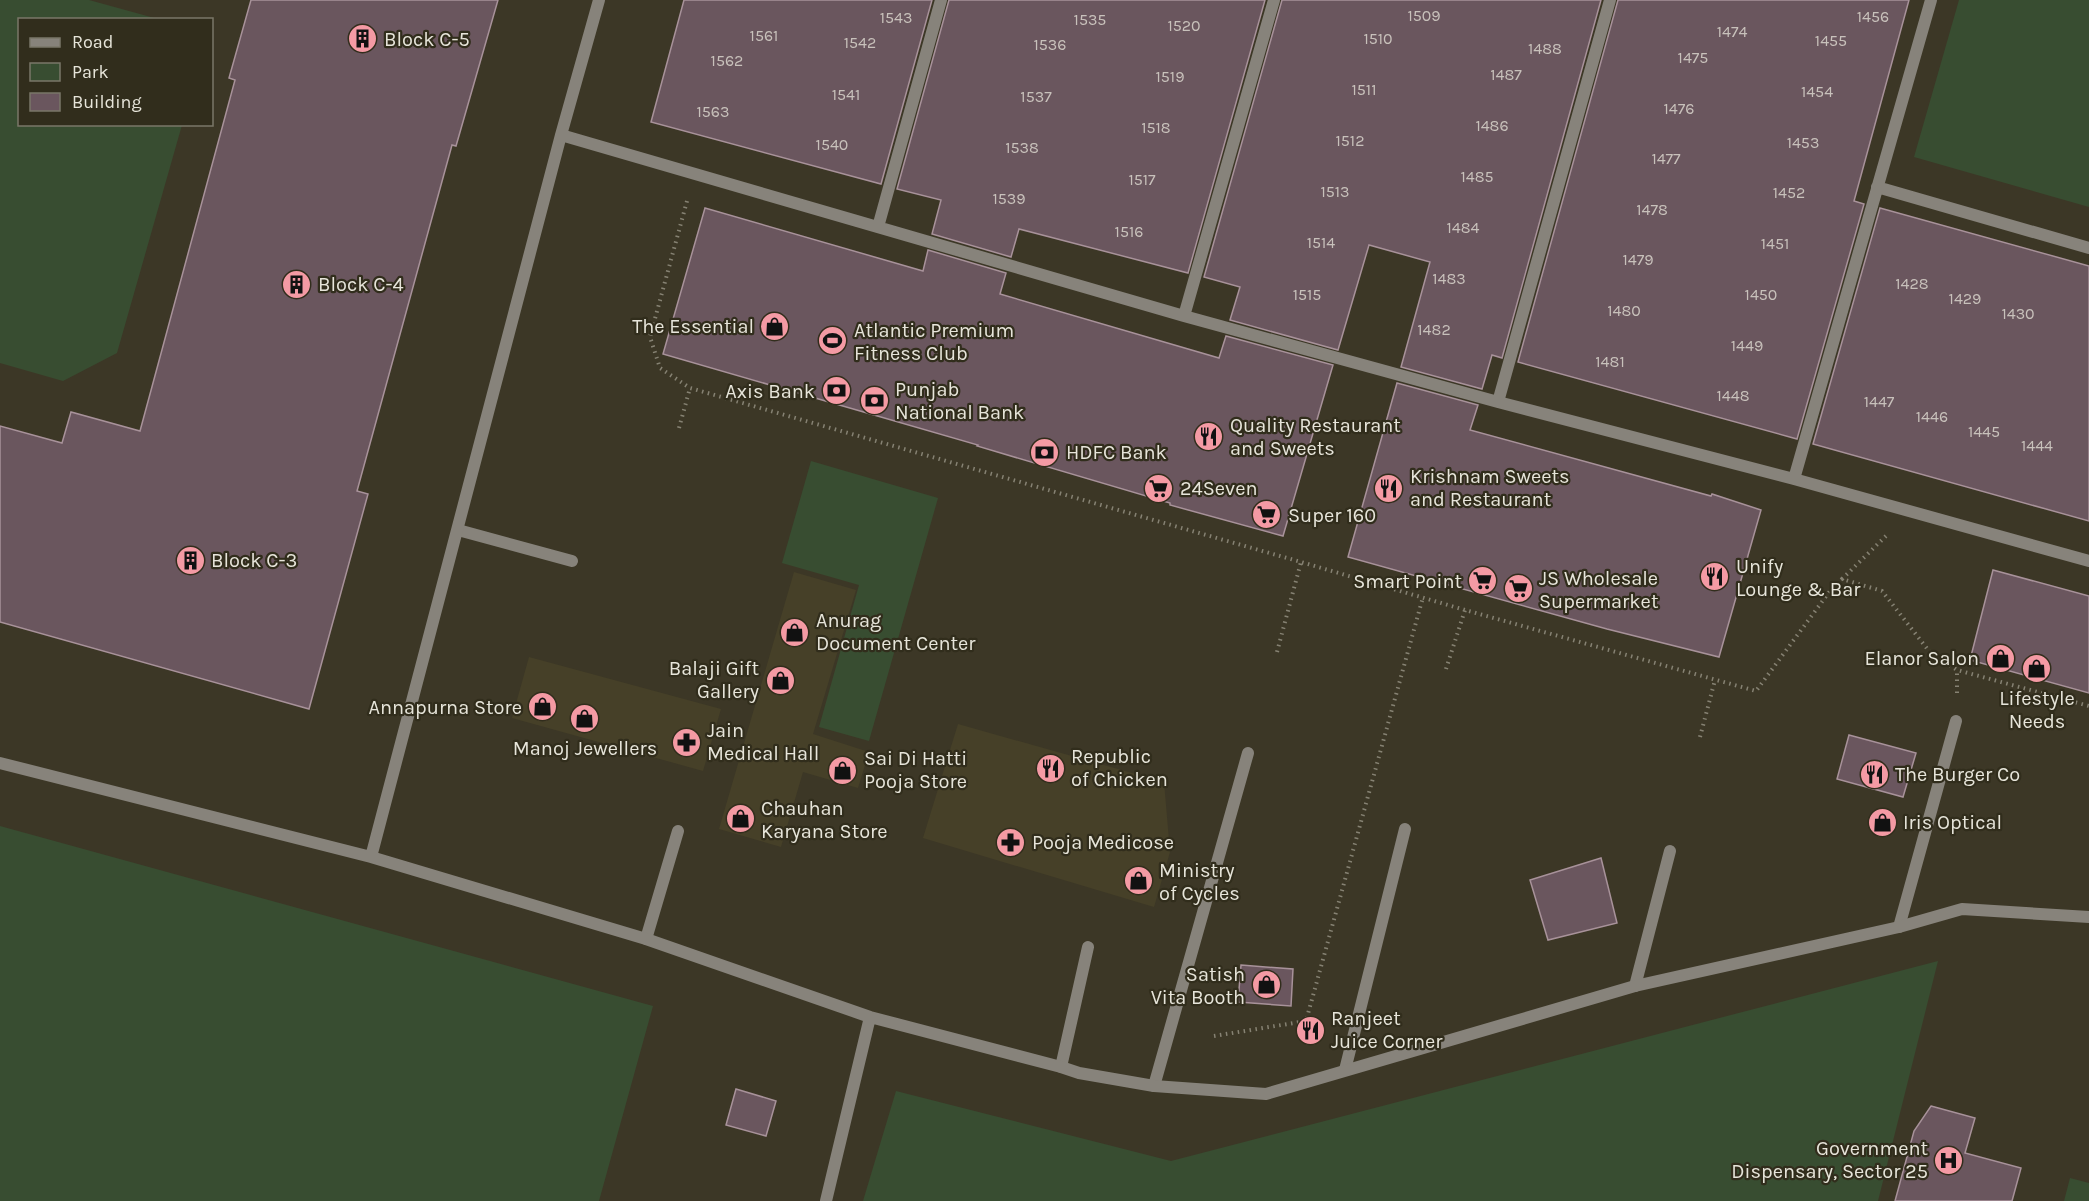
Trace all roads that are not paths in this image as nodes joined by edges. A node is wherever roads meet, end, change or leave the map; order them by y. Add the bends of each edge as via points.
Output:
1 (599, 0) edge
2 (941, 0) edge
3 (1274, 0) edge
4 (1610, 0) edge
5 (1931, 0) edge
6 (561, 135) junction
7 (1877, 187) junction
8 (878, 227) junction
9 (2089, 248) edge
10 (1184, 316) junction
11 (1498, 402) junction
12 (1794, 479) junction
13 (458, 530) junction
14 (572, 561) dead end
15 (2089, 561) edge
16 (1956, 721) dead end
17 (1248, 753) dead end
18 (0, 763) edge
19 (1405, 829) dead end
20 (678, 831) dead end
21 (1670, 851) dead end
22 (371, 857) junction
23 (2089, 917) edge
24 (1899, 927) junction
25 (646, 939) junction
26 (1088, 947) dead end
27 (1635, 986) junction
28 (870, 1017) junction
29 (1061, 1067) junction
30 (1345, 1070) junction
31 (1154, 1086) junction
32 (826, 1201) edge

1 - 6 street
2 - 8 street
3 - 10 street
4 - 11 street
5 - 7 street
6 - 8 street
6 - 13 street
7 - 9 street
7 - 12 street
8 - 10 street
10 - 11 street
11 - 12 street
12 - 15 street
13 - 14 street
13 - 22 street
16 - 24 street
17 - 31 street
18 - 22 street
19 - 30 street
20 - 25 street
21 - 27 street
22 - 25 street
23 - 24 street via 1962,909
24 - 27 street
25 - 28 street
26 - 29 street
27 - 30 street
28 - 29 street
28 - 32 street
29 - 31 street
30 - 31 street via 1266,1094

